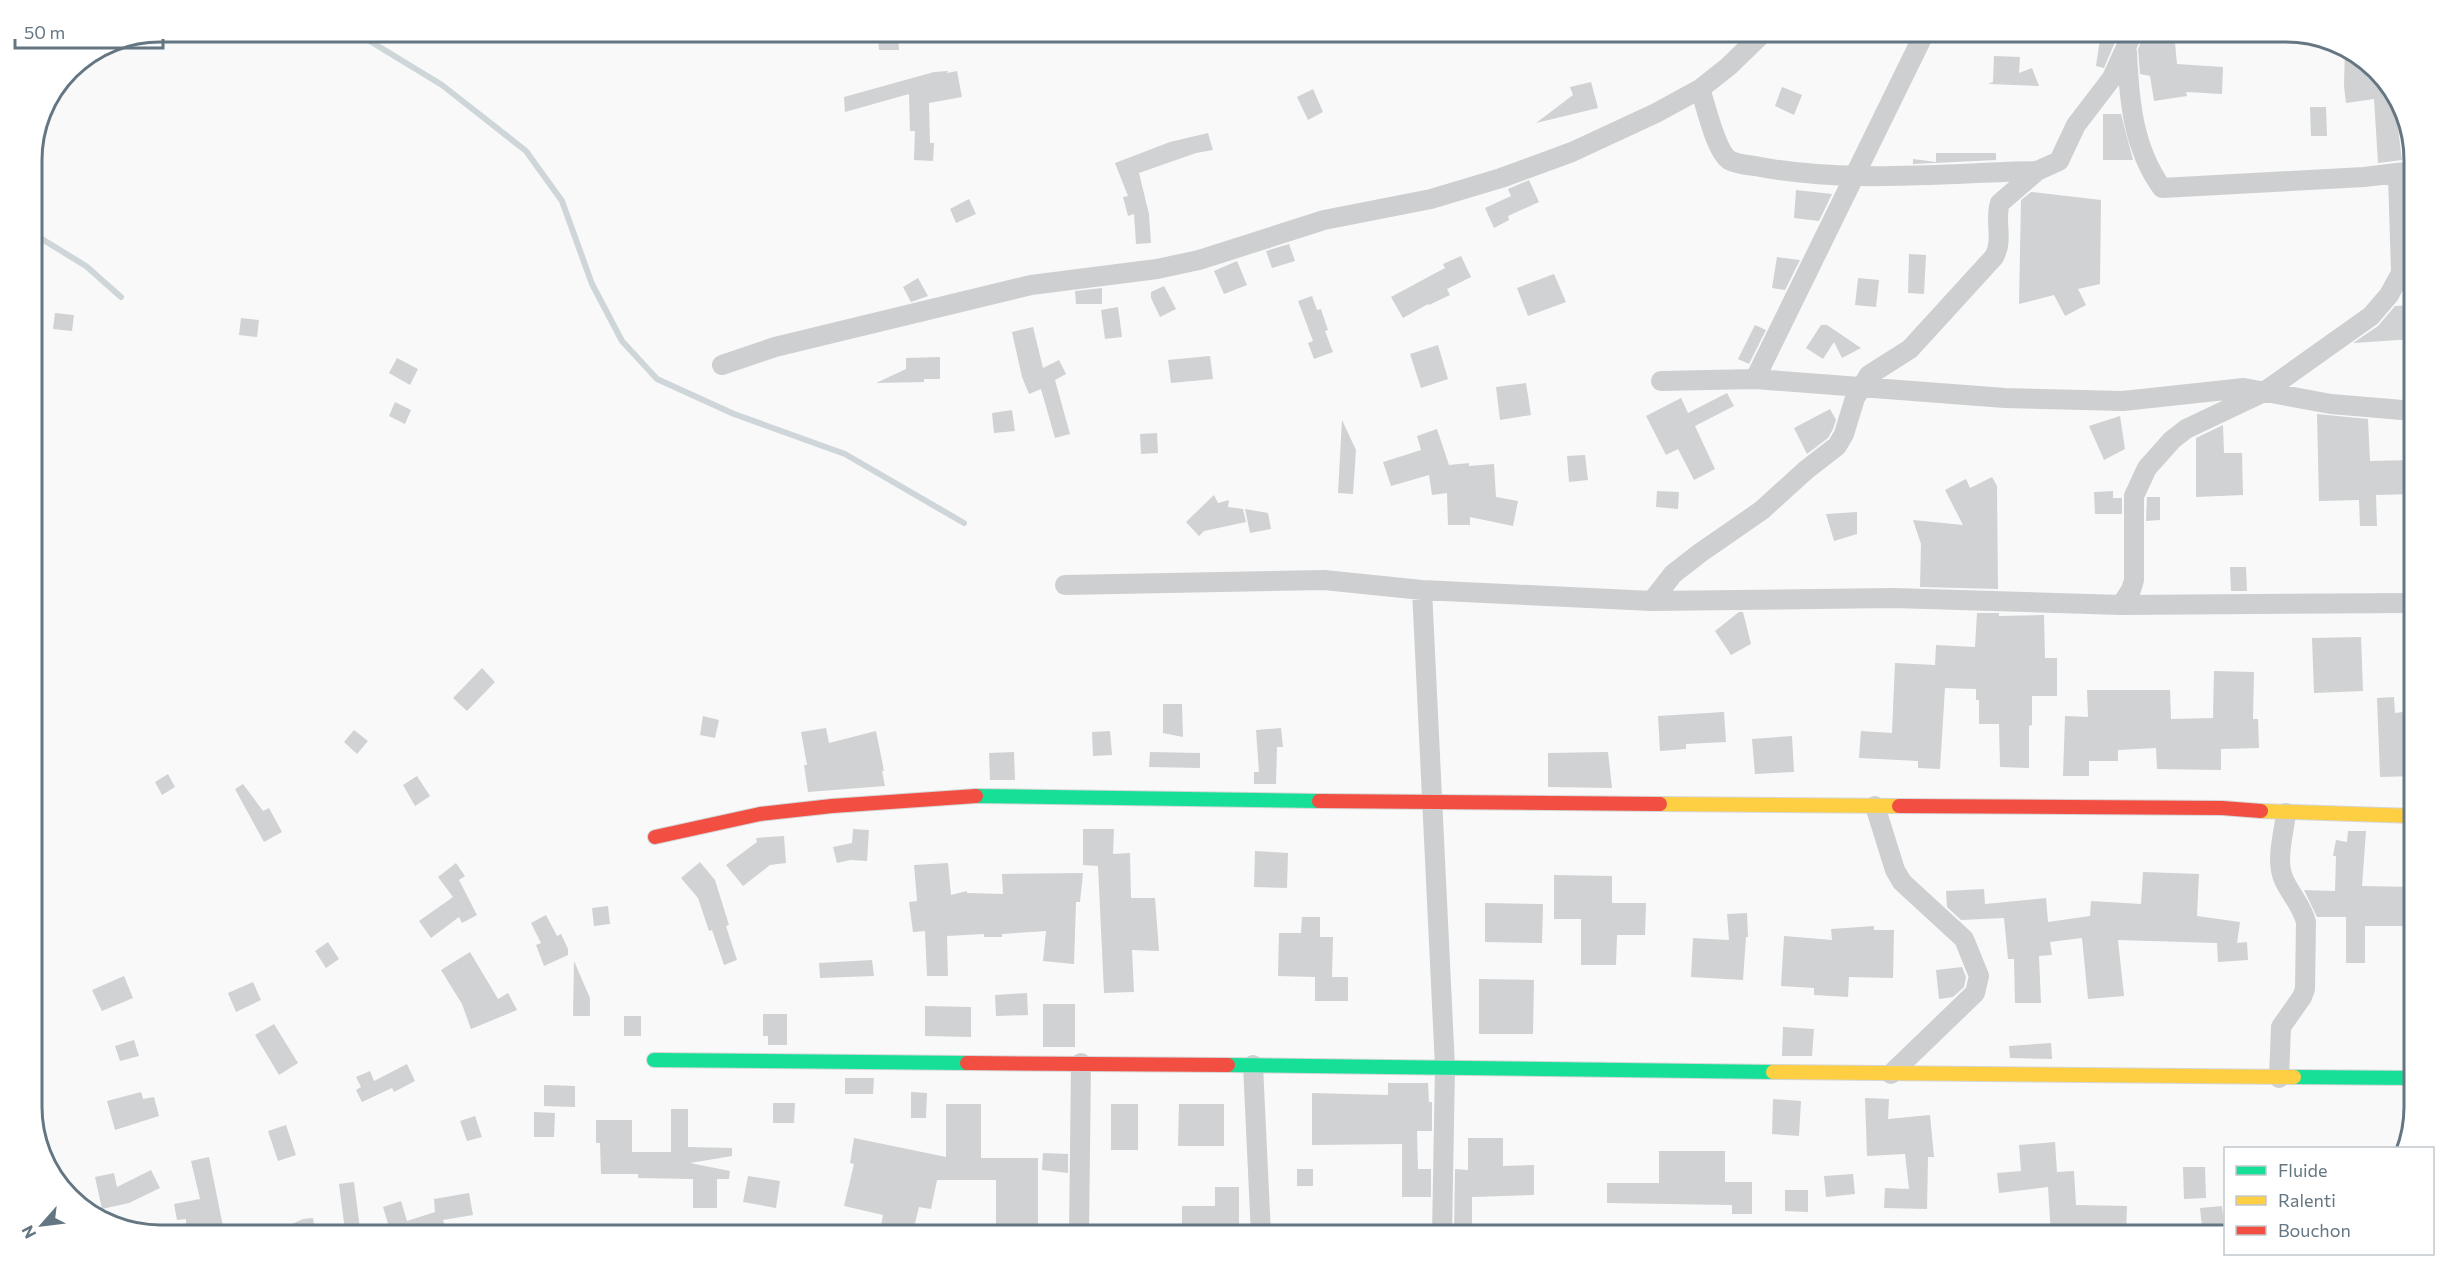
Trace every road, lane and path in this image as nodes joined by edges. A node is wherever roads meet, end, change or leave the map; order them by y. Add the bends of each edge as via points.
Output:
1 (1754, 42) edge
2 (1920, 42) edge
3 (2129, 42) edge
4 (2130, 42) edge
5 (1700, 89) junction
6 (2037, 171) junction
7 (2404, 173) edge
8 (1856, 175) junction
9 (2404, 213) edge
10 (2404, 267) edge
11 (2401, 273) junction
12 (722, 365) dead end
13 (1755, 379) junction
14 (1661, 381) dead end
15 (1862, 387) junction
16 (2264, 392) junction
17 (2404, 410) edge
18 (1065, 585) dead end
19 (1422, 590) junction
20 (1652, 601) junction
21 (2404, 603) edge
22 (2121, 605) junction
23 (1434, 803) junction
24 (1875, 806) junction
25 (2286, 813) junction
26 (2404, 816) edge
27 (655, 837) dead end
28 (654, 1060) dead end
29 (1081, 1063) junction
30 (1253, 1065) junction
31 (1445, 1067) junction
32 (1891, 1074) junction
33 (2278, 1078) junction
34 (2404, 1078) edge
35 (1079, 1225) edge
36 (1260, 1225) edge
37 (1442, 1225) edge

1 - 5 street
2 - 8 street
3 - 6 street via 2112,78 2076,125 2059,161
4 - 7 street via 2133,122 2150,172 2162,188
5 - 8 street via 1721,152 1730,160 1776,170
5 - 12 street via 1572,152 1431,199 1324,220 1199,260 1031,285 931,308 775,347
6 - 8 street
6 - 15 street via 2000,203 1999,244 1994,257 1910,349 1869,375
8 - 13 street
9 - 11 street
10 - 11 street
11 - 16 street via 2371,316
13 - 14 street
13 - 15 street
15 - 16 street via 2005,398 2124,401 2244,388
15 - 20 street via 1837,446 1762,510 1673,574
16 - 17 street via 2331,404
16 - 22 street via 2186,429 2147,468 2134,495 2134,580
18 - 19 street via 1324,580
19 - 20 street
19 - 23 street
20 - 22 street via 1893,598
21 - 22 street
23 - 24 street
23 - 27 street via 974,796 760,814
23 - 31 street
24 - 25 street via 2222,808
24 - 32 street via 1902,882 1964,939 1979,976 1975,993
25 - 26 street
25 - 33 street via 2281,868 2306,922 2305,989 2281,1027
28 - 29 street
29 - 30 street
29 - 35 street
30 - 31 street
30 - 36 street
31 - 32 street
31 - 37 street
32 - 33 street
33 - 34 street

